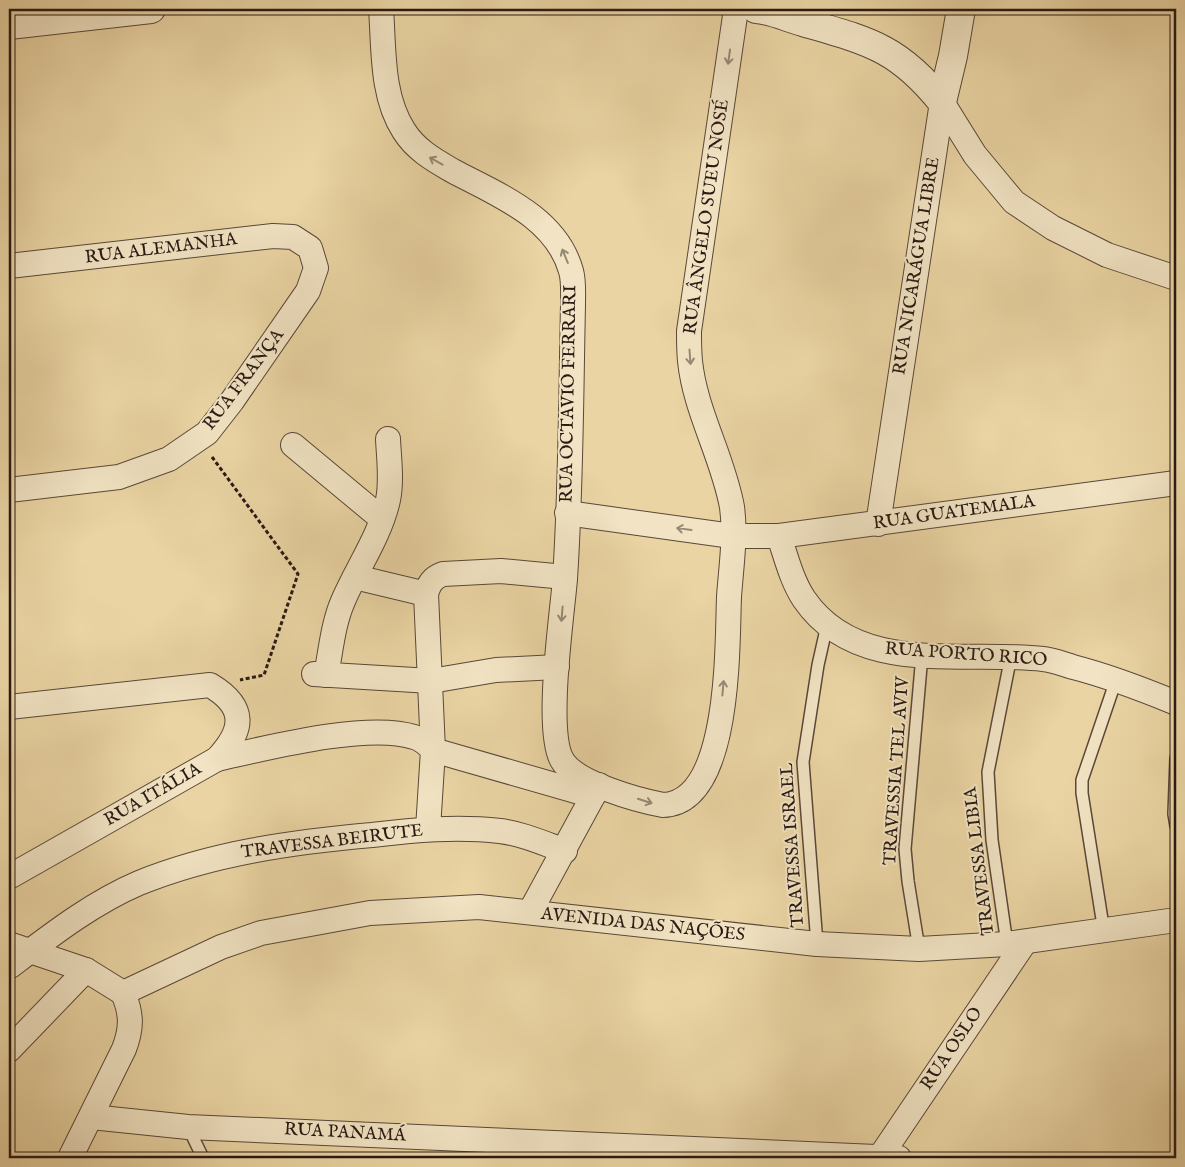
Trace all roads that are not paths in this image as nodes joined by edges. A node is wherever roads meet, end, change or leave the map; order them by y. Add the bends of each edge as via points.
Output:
1 (151, 9) edge
2 (381, 9) edge
3 (736, 9) edge
4 (756, 9) edge
5 (961, 9) edge
6 (12, 19) edge
7 (942, 102) junction
8 (310, 248) joint
9 (9, 266) edge
10 (1176, 278) edge
11 (388, 439) dead end
12 (293, 445) dead end
13 (1176, 483) edge
14 (9, 490) edge
15 (567, 513) junction
16 (382, 519) junction
17 (878, 524) junction
18 (732, 536) junction
19 (778, 536) junction
20 (355, 577) junction
21 (565, 577) junction
22 (426, 594) junction
23 (827, 625) junction
24 (922, 655) junction
25 (1011, 656) junction
26 (557, 667) junction
27 (1116, 680) junction
28 (431, 682) junction
29 (1176, 702) edge
30 (9, 707) edge
31 (433, 750) junction
32 (1176, 758) edge
33 (217, 759) junction
34 (596, 791) junction
35 (1176, 826) edge
36 (428, 829) junction
37 (565, 851) junction
38 (9, 876) edge
39 (530, 912) junction
40 (1176, 920) edge
41 (1104, 932) junction
42 (1016, 943) junction
43 (817, 944) junction
44 (19, 948) edge
45 (919, 949) junction
46 (9, 967) edge
47 (86, 970) junction
48 (123, 993) junction
49 (9, 1050) edge
50 (92, 1117) junction
51 (188, 1127) junction
52 (70, 1158) edge
53 (203, 1158) edge
54 (890, 1158) edge

1 - 6 street
15 -> 2 street, RUA OCTAVIO FERRARI via 574,305 571,272 561,246 540,223 426,155 403,130 392,106 386,80
3 -> 18 street, RUA ÂNGELO SUEU NOSÉ via 689,331 690,362 731,506
4 - 7 street via 871,43 897,56 922,77
5 - 7 street, RUA NICARÁGUA LIBRE
7 - 10 street via 975,155 1014,202 1053,228 1107,255
7 - 17 street, RUA NICARÁGUA LIBRE
8 - 9 street, RUA ALEMANHA via 293,237 273,236
8 - 14 street, RUA FRANÇA via 316,268 308,291 207,433 169,459 119,477
11 - 16 street via 390,478
12 - 16 street
13 - 17 street, RUA GUATEMALA
18 -> 15 street, RUA GUATEMALA
15 - 21 street, RUA OCTAVIO FERRARI
16 - 20 street
17 - 19 street, RUA GUATEMALA
18 - 19 street, RUA GUATEMALA
34 -> 18 street, RUA ÂNGELO SUEU NOSÉ via 673,805 683,801 701,782 716,746 721,714
19 - 23 street, RUA PORTO RICO via 803,598
20 - 22 street
20 - 28 street via 342,602 320,675
21 - 22 street via 502,572 443,574 432,580
21 -> 26 street, RUA OCTAVIO FERRARI
22 - 28 street
23 - 24 street, RUA PORTO RICO via 881,650
23 - 43 lane, TRAVESSA ISRAEL via 803,762
24 - 25 street, RUA PORTO RICO
24 - 45 lane, TRAVESSIA TEL AVIV via 905,849
25 - 27 street, RUA PORTO RICO via 1046,660
25 - 42 lane, TRAVESSA LIBIA via 988,772 992,840
26 - 28 street via 496,670
26 - 34 street, RUA OCTAVIO FERRARI via 555,738 561,759 572,773
27 - 29 street, RUA PORTO RICO
27 - 41 lane via 1082,780 1085,826
28 - 31 street
30 - 33 street, RUA ITÁLIA via 210,685 232,700 237,714 238,731
31 - 33 street via 423,740 413,737 393,733 364,734 284,744
31 - 34 street
31 - 36 street
32 - 35 lane
33 - 38 street, RUA ITÁLIA
34 - 37 street
36 - 37 street, TRAVESSA BEIRUTE via 500,831
36 - 44 street, TRAVESSA BEIRUTE via 293,843 195,863 109,898
37 - 39 street
39 - 43 street, AVENIDA DAS NAÇÕES
39 - 48 street, AVENIDA DAS NAÇÕES via 479,907 370,913 261,932
40 - 41 street, AVENIDA DAS NAÇÕES
41 - 42 street, AVENIDA DAS NAÇÕES
42 - 45 street, AVENIDA DAS NAÇÕES
42 - 54 street, RUA OSLO
43 - 45 street, AVENIDA DAS NAÇÕES
44 - 46 street, TRAVESSA BEIRUTE
44 - 47 street
47 - 48 street
47 - 49 street
48 - 50 street via 130,1010 131,1031
50 - 51 street, RUA PANAMÁ
50 - 52 street
51 - 53 lane
51 - 54 street, RUA PANAMÁ

